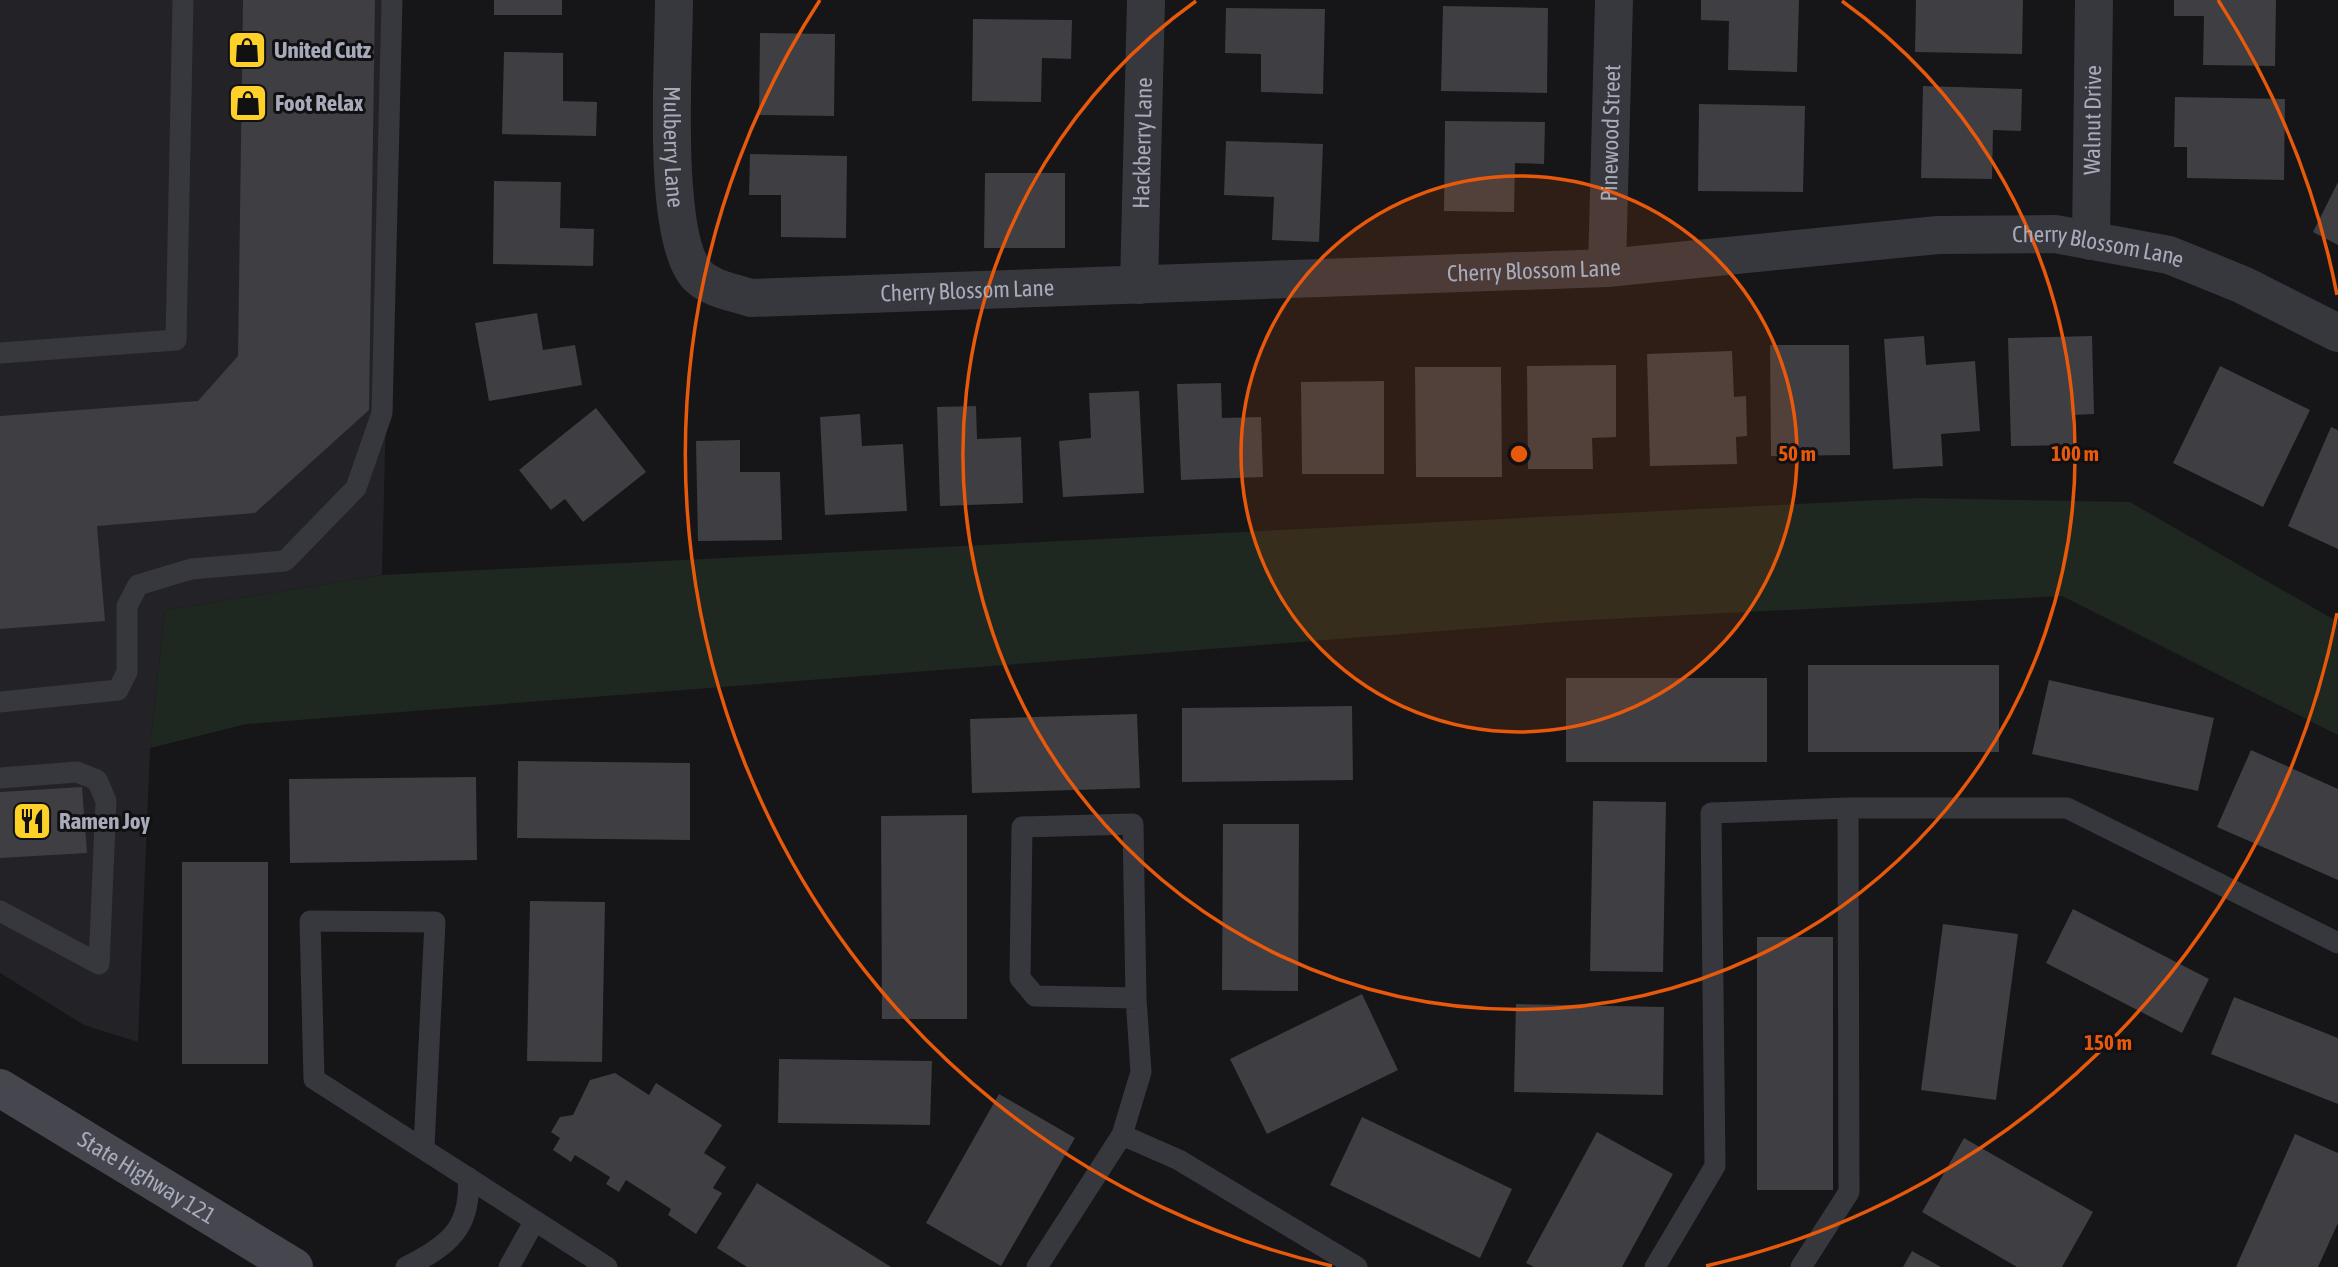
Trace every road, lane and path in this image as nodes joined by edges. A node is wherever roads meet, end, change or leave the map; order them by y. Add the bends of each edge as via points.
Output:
1 (183, 0) edge
2 (392, 0) edge
3 (674, 0) edge
4 (1146, 0) edge
5 (1614, 0) edge
6 (2094, 0) edge
7 (2091, 241) junction
8 (1606, 268) junction
9 (710, 285) joint
10 (1139, 285) junction
11 (2338, 333) edge
12 (0, 353) edge
13 (0, 702) edge
14 (0, 778) edge
15 (1848, 808) junction
16 (0, 911) edge
17 (2338, 943) edge
18 (1136, 998) junction
19 (0, 1088) edge
20 (1122, 1135) junction
21 (424, 1147) junction
22 (468, 1177) junction
23 (534, 1222) junction
24 (294, 1267) edge
25 (406, 1267) edge
26 (509, 1267) edge
27 (607, 1267) edge
28 (1037, 1267) edge
29 (1356, 1267) edge
30 (1655, 1267) edge
31 (1801, 1267) edge

1 - 12 lane via 176,340
2 - 13 lane via 382,413 356,488 285,561 191,569 138,585 127,606 127,672 118,690
3 - 9 street, Mulberry Lane via 673,184 681,237 696,274
4 - 10 street, Hackberry Lane
5 - 8 street, Pinewood Street
6 - 7 street, Walnut Drive
7 - 8 street, Cherry Blossom Lane via 2055,234 1938,235
7 - 11 street, Cherry Blossom Lane via 2169,255 2243,285
8 - 10 street, Cherry Blossom Lane
9 - 10 street, Cherry Blossom Lane via 751,298
14 - 16 lane via 77,772 97,780 106,801 99,964
15 - 17 lane via 2067,808
15 - 30 lane via 1711,813 1715,1166
15 - 31 lane via 1849,1192
18 - 18 lane via 1035,996 1020,978 1023,827 1133,824
18 - 20 lane via 1141,1072
19 - 24 main road, State Highway 121
20 - 28 lane
20 - 29 lane via 1179,1160
21 - 21 lane via 314,1079 310,921 435,922
21 - 22 lane
22 - 23 lane
22 - 25 lane via 470,1202 465,1220 439,1250
23 - 26 lane
23 - 27 lane

